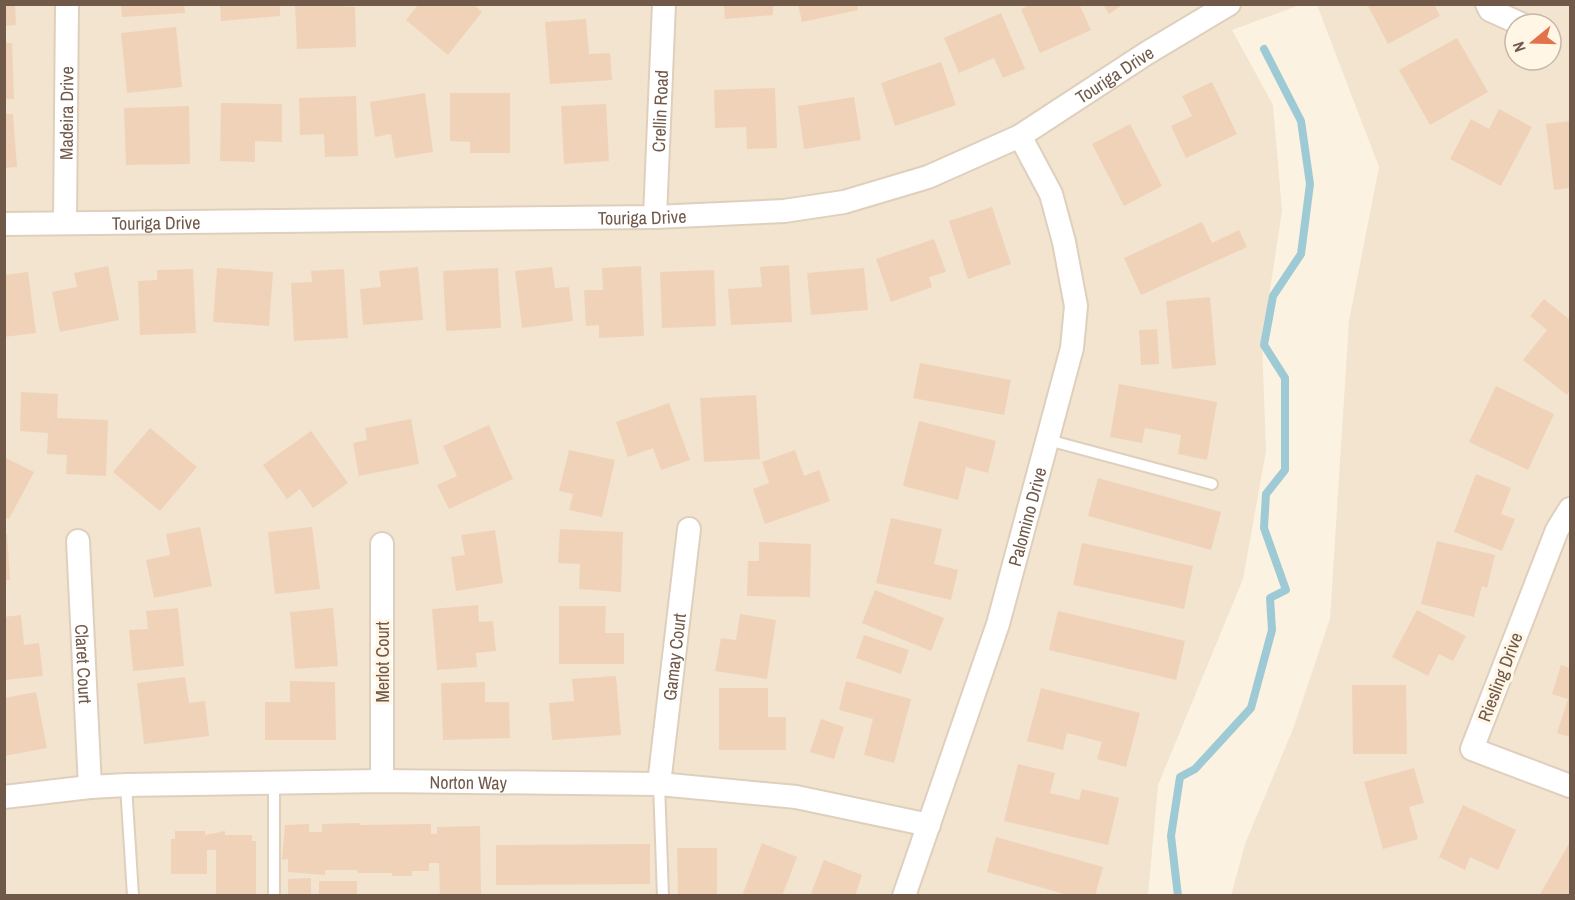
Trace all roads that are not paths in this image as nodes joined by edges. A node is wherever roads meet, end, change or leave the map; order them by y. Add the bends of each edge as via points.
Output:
1 (67, 4) edge
2 (664, 4) edge
3 (1228, 4) edge
4 (1487, 4) edge
5 (1503, 16) edge
6 (1020, 136) junction
7 (655, 217) junction
8 (65, 221) junction
9 (4, 224) edge
10 (1048, 440) junction
11 (1212, 484) dead end
12 (1570, 509) edge
13 (689, 529) dead end
14 (78, 541) dead end
15 (382, 544) dead end
16 (382, 781) junction
17 (274, 783) junction
18 (659, 784) junction
19 (126, 785) junction
20 (1570, 786) edge
21 (90, 787) junction
22 (4, 797) edge
23 (929, 825) junction
24 (133, 896) edge
25 (274, 896) edge
26 (663, 896) edge
27 (904, 896) edge

1 - 8 street, Madeira Drive
2 - 7 street, Crellin Road
3 - 6 street, Touriga Drive
4 - 5 street via 1490,10
6 - 7 street, Touriga Drive via 928,177 844,202 783,211
6 - 10 street, Palomino Drive via 1051,194 1076,306 1072,348
7 - 8 street, Touriga Drive
8 - 9 street, Touriga Drive
10 - 11 lane
10 - 23 street, Palomino Drive via 998,624
12 - 20 street, Riesling Drive via 1557,530 1472,749
13 - 18 street, Gamay Court
14 - 21 street, Claret Court
15 - 16 street, Merlot Court
16 - 17 street, Norton Way
16 - 18 street, Norton Way
17 - 19 street, Norton Way
17 - 25 lane
18 - 23 street, Norton Way via 796,797
18 - 26 lane
19 - 21 street, Norton Way
19 - 24 lane
21 - 22 street, Norton Way
23 - 27 street, Palomino Drive

